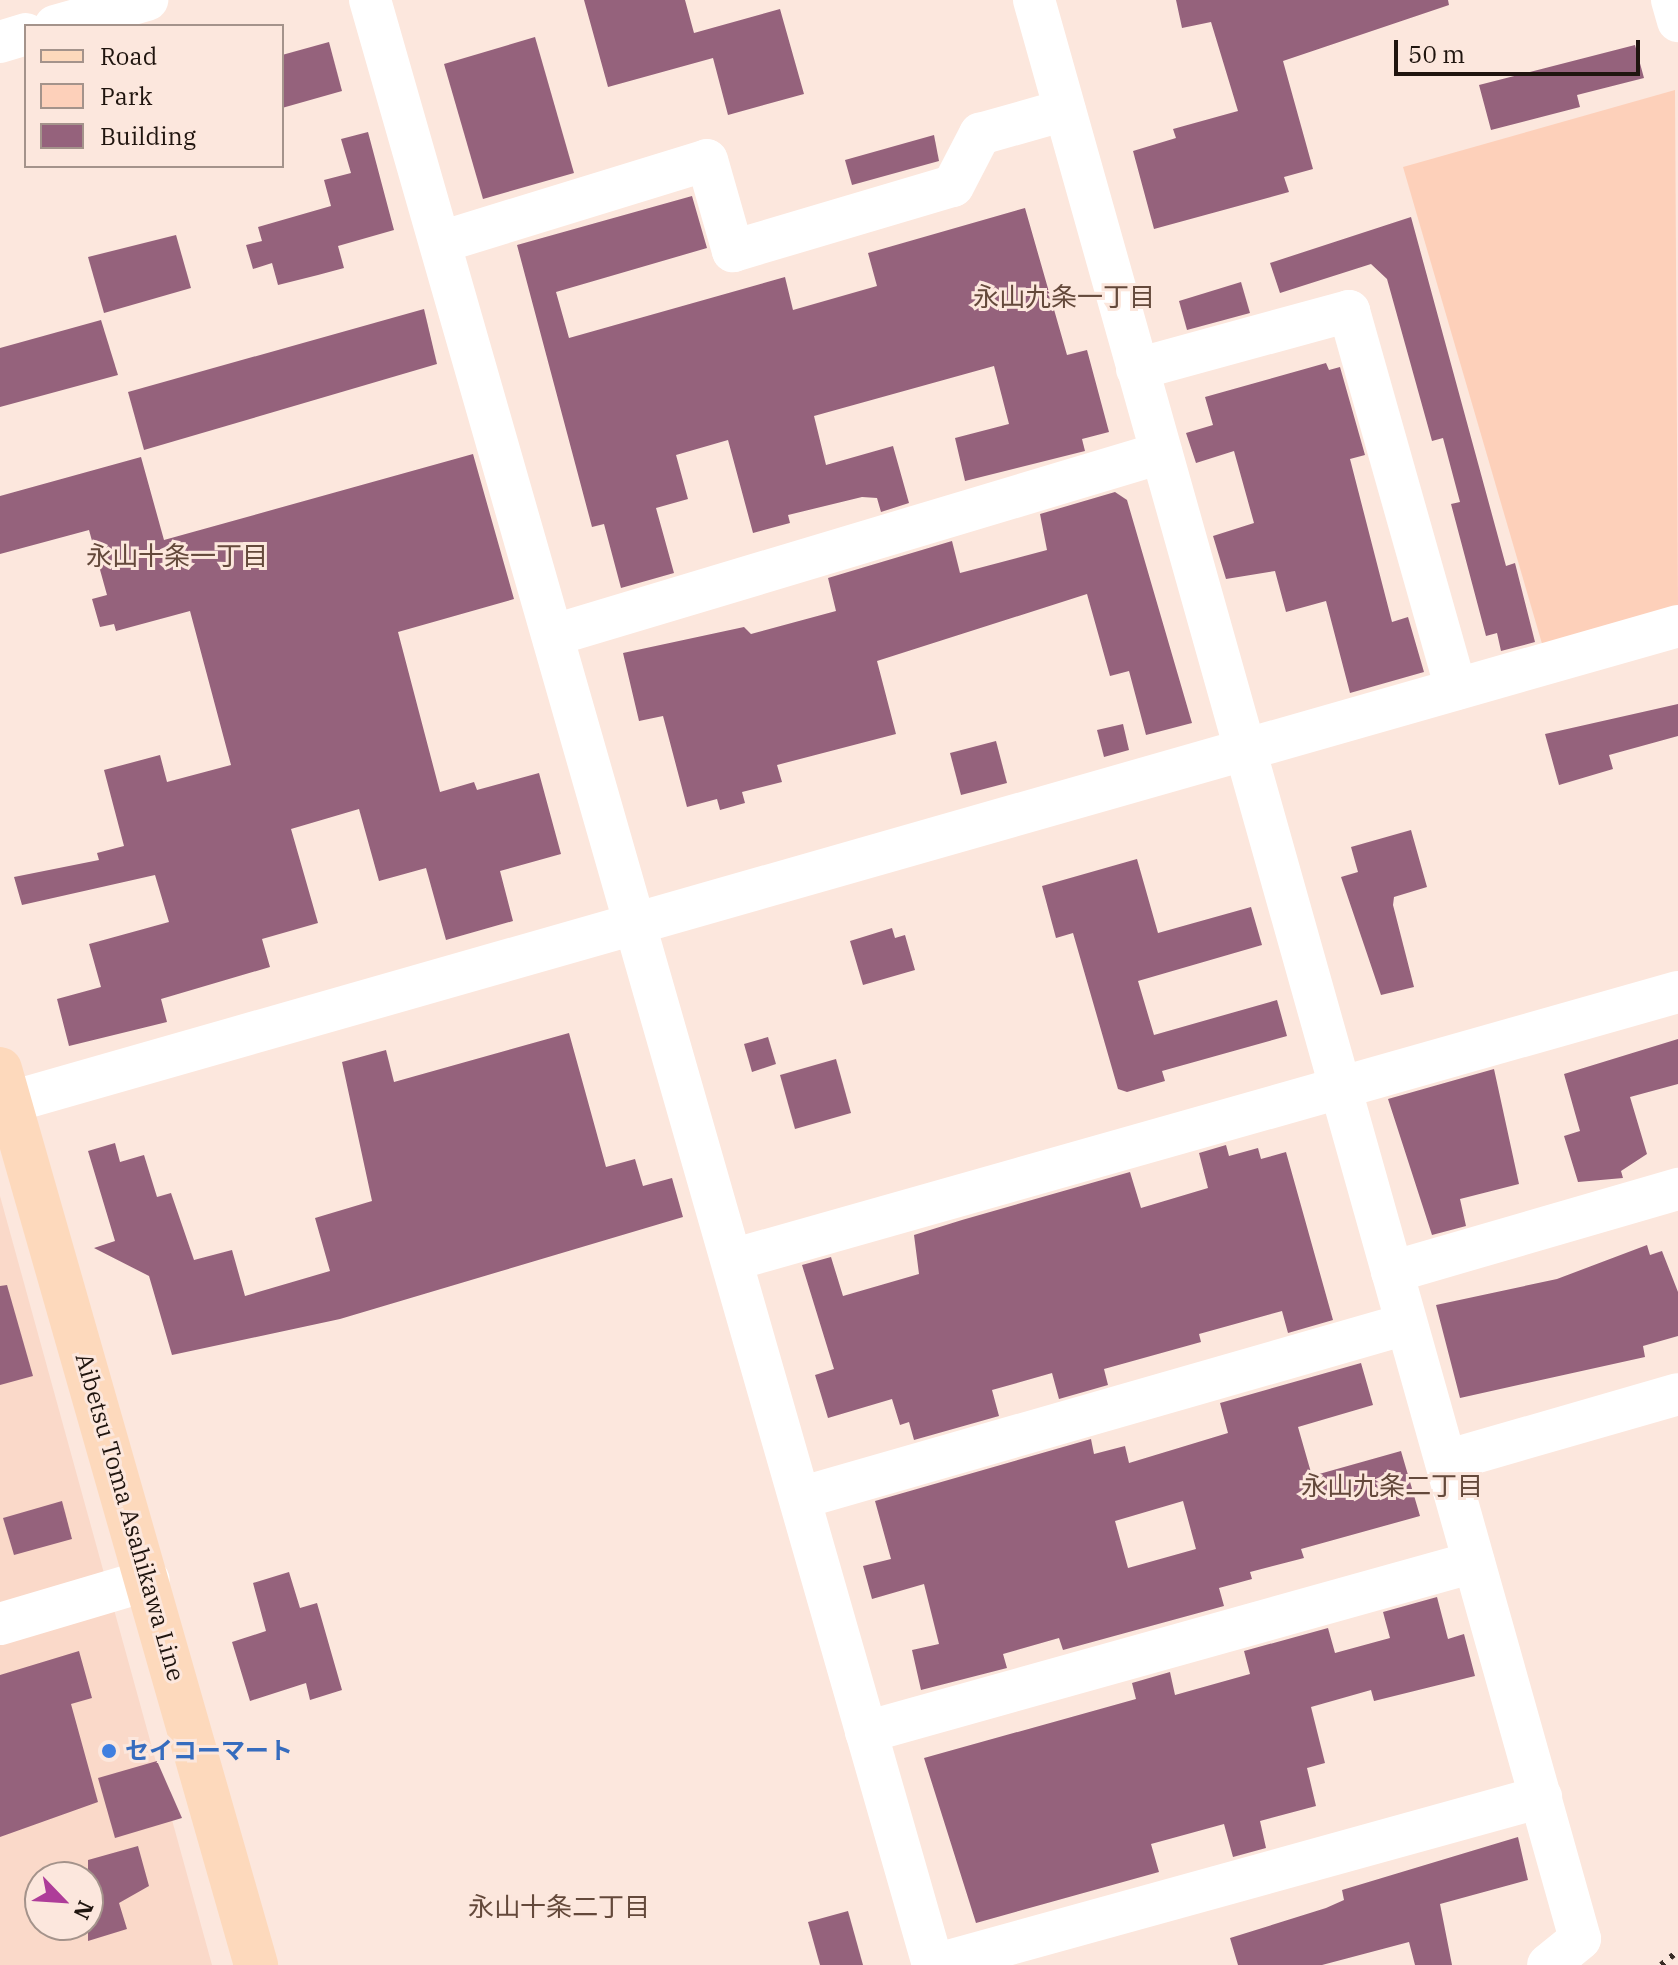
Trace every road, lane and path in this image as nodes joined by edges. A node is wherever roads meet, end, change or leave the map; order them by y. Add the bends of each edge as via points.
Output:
1 (147, 0) edge
2 (370, 0) edge
3 (1034, 0) edge
4 (1672, 0) edge
5 (1678, 21) edge
6 (62, 24) edge
7 (24, 35) edge
8 (0, 42) edge
9 (1065, 110) junction
10 (441, 242) junction
11 (1137, 369) junction
12 (1161, 453) junction
13 (1678, 626) edge
14 (554, 635) junction
15 (1456, 689) junction
16 (1245, 751) junction
17 (635, 924) junction
18 (1678, 992) edge
19 (1339, 1088) junction
20 (3, 1092) edge
21 (1678, 1189) edge
22 (732, 1260) junction
23 (1392, 1272) junction
24 (1406, 1324) junction
25 (1678, 1394) edge
26 (1446, 1461) junction
27 (800, 1498) junction
28 (1474, 1562) junction
29 (149, 1580) junction
30 (0, 1624) edge
31 (866, 1732) junction
32 (1541, 1797) junction
33 (256, 1965) edge
34 (933, 1965) edge
35 (1548, 1965) edge

1 - 6 street
2 - 10 street
3 - 9 street
4 - 5 street
7 - 8 street
9 - 10 street via 980,134 953,186 733,251 707,160
9 - 11 street
10 - 14 street
11 - 12 street
11 - 15 street via 1349,311
12 - 14 street
12 - 16 street
13 - 15 street
14 - 17 street
15 - 16 street
16 - 17 street
16 - 19 street
17 - 20 street
17 - 22 street
18 - 19 street
19 - 22 street
19 - 23 street
20 - 29 main road, Aibetsu Toma Asahikawa Line
21 - 23 street
22 - 27 street
23 - 24 street
24 - 26 street
24 - 27 street
25 - 26 street
26 - 28 street
27 - 31 street
28 - 31 street
28 - 32 street
29 - 30 street
29 - 33 main road, Aibetsu Toma Asahikawa Line
31 - 34 street
32 - 34 street
32 - 35 street via 1580,1939

